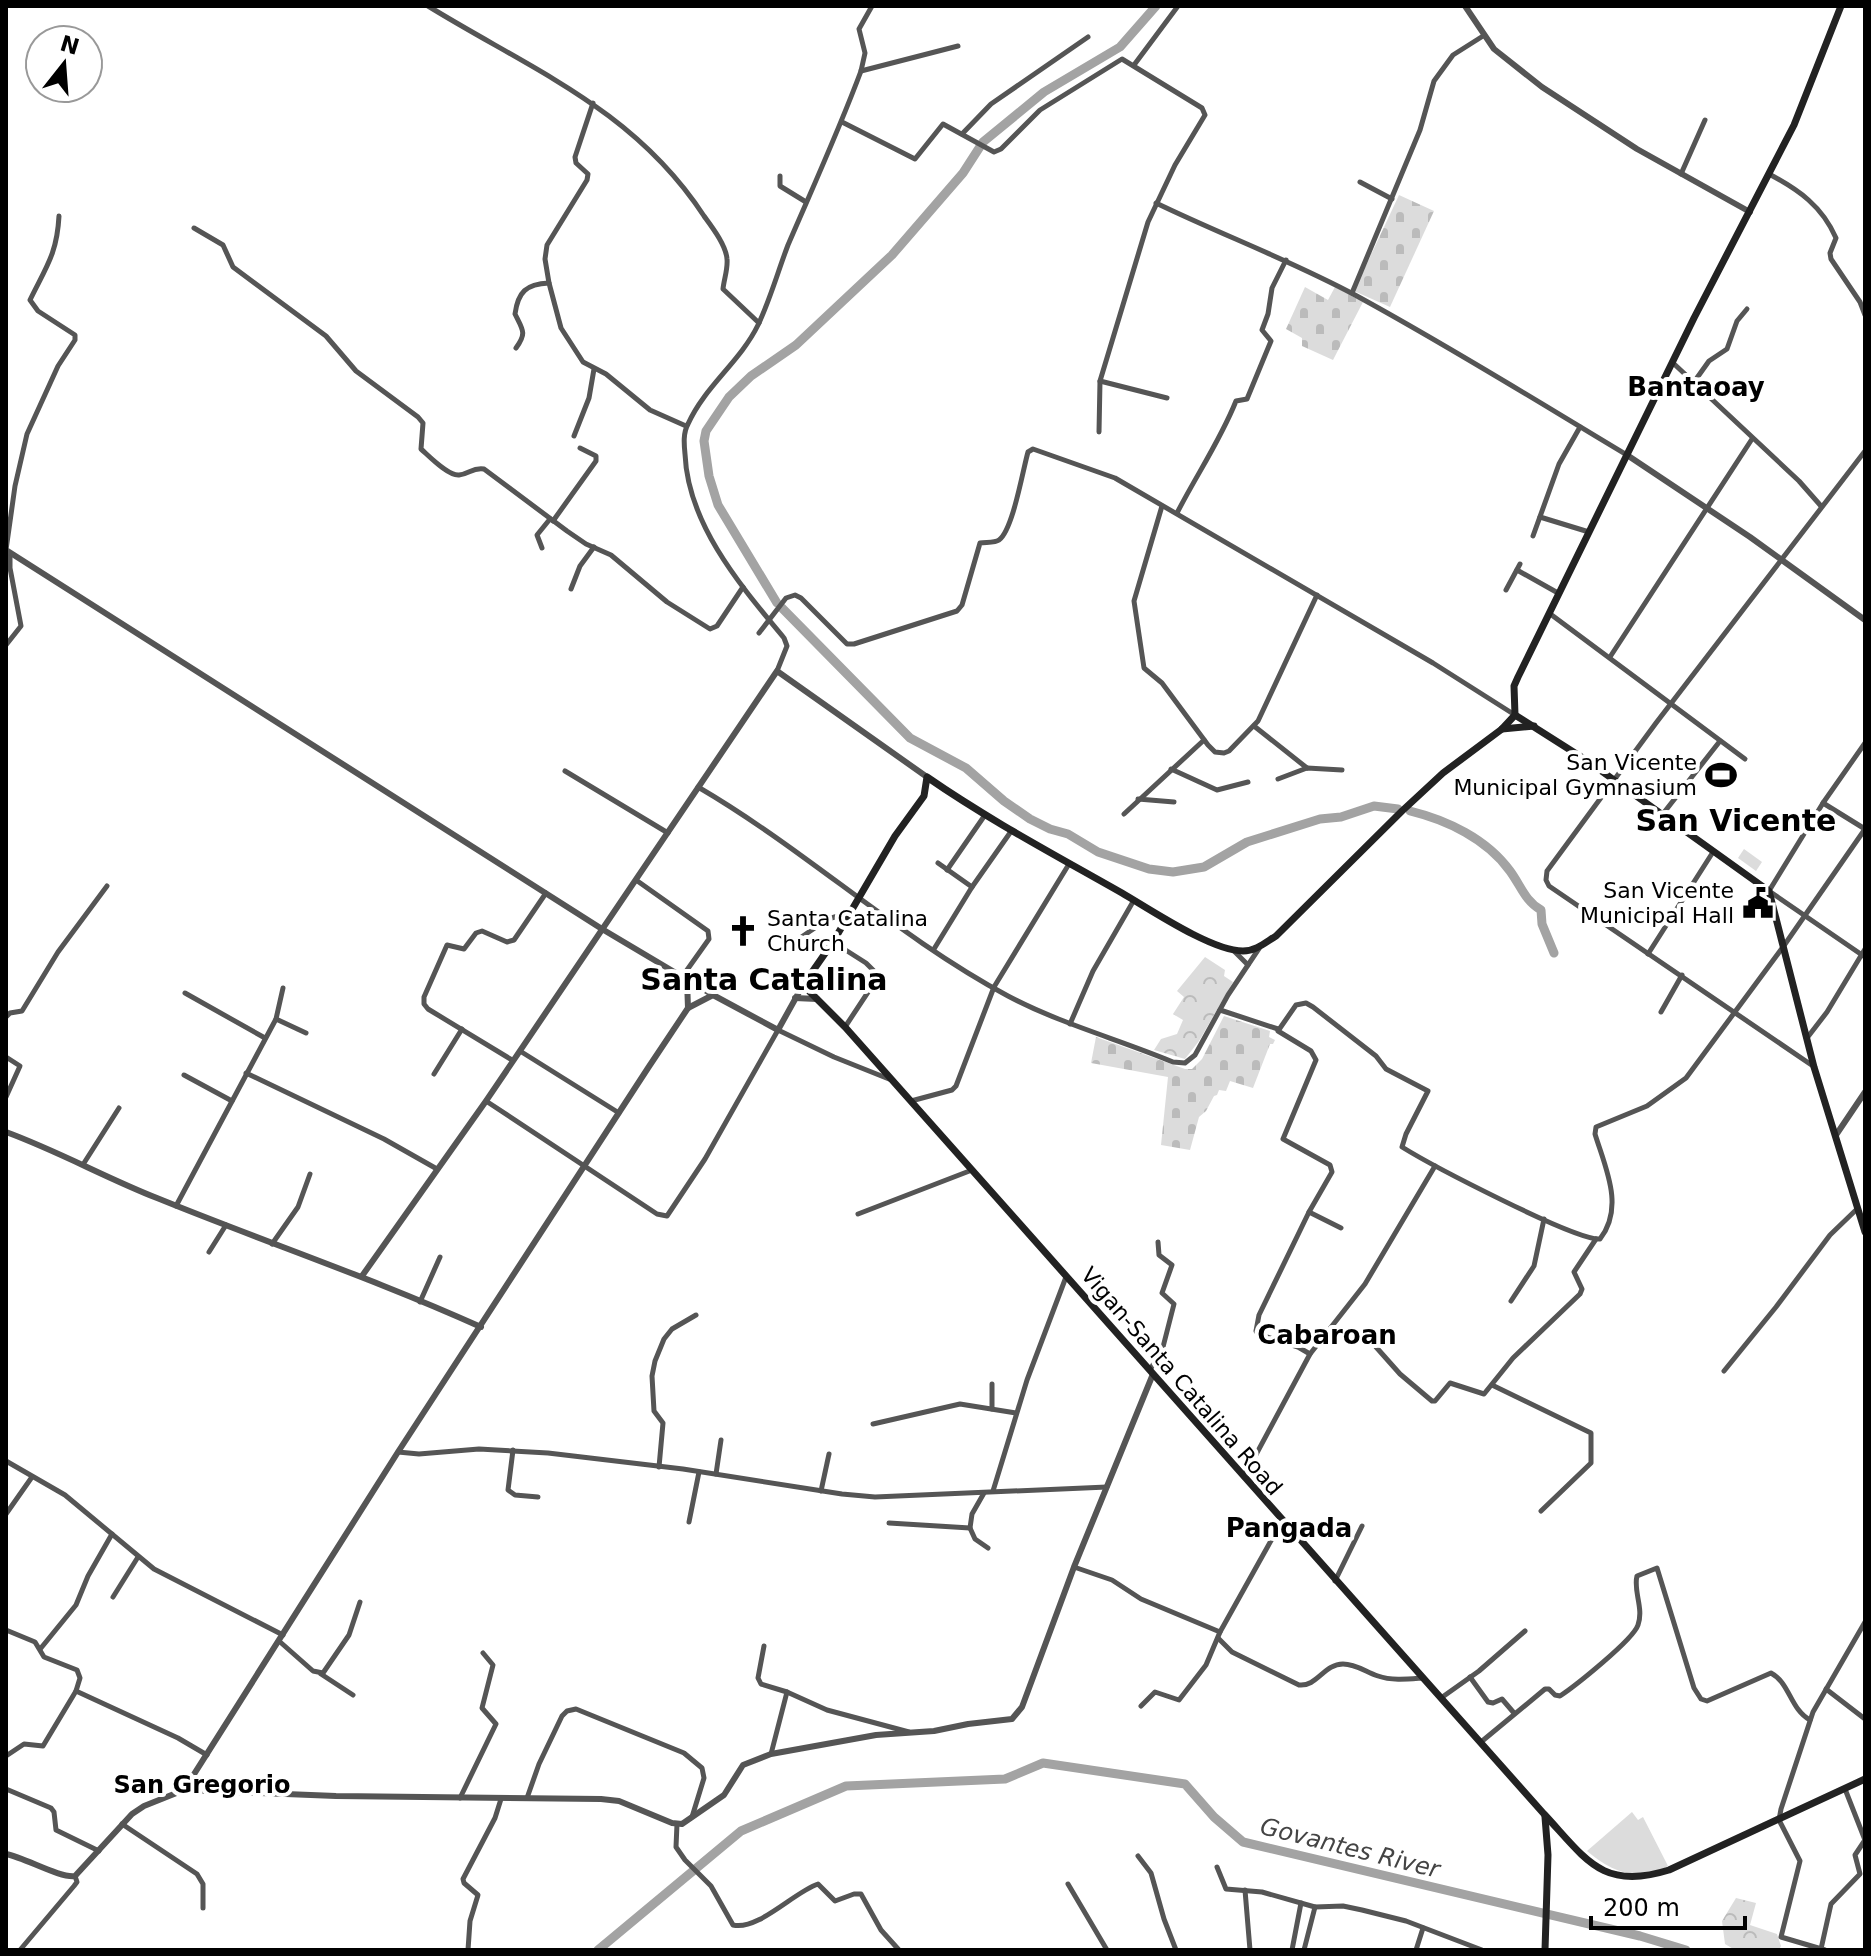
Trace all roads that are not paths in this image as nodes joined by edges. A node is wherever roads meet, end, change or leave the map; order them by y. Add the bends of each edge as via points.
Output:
1 (428, 6) edge
2 (872, 6) edge
3 (1178, 6) edge
4 (1465, 6) edge
5 (1841, 6) edge
6 (1483, 36) junction
7 (1088, 37) dead end
8 (958, 46) dead end
9 (1134, 65) junction
10 (861, 71) junction
11 (593, 103) junction
12 (1705, 120) dead end
13 (842, 122) junction
14 (962, 134) junction
15 (1681, 174) junction
16 (1769, 174) junction
17 (780, 176) dead end
18 (1360, 182) dead end
19 (1392, 199) junction
20 (806, 202) junction
21 (1156, 203) junction
22 (1750, 212) junction
23 (59, 216) dead end
24 (194, 228) dead end
25 (1286, 260) junction
26 (549, 283) junction
27 (1352, 293) junction
28 (1747, 309) dead end
29 (1865, 315) edge
30 (759, 323) junction
31 (516, 348) dead end
32 (1672, 362) junction
33 (594, 369) junction
34 (1100, 381) junction
35 (1694, 382) junction
36 (1167, 398) dead end
37 (686, 426) junction
38 (1580, 427) junction
39 (1099, 432) dead end
40 (574, 436) dead end
41 (1752, 439) junction
42 (580, 448) dead end
43 (1865, 451) edge
44 (1627, 455) junction
45 (1162, 506) junction
46 (1821, 506) junction
47 (1706, 508) junction
48 (1177, 513) junction
49 (1540, 517) junction
50 (552, 520) junction
51 (1589, 532) junction
52 (1533, 536) dead end
53 (594, 547) junction
54 (542, 548) dead end
55 (8, 552) edge
56 (1780, 559) junction
57 (743, 587) junction
58 (571, 589) dead end
59 (1506, 590) dead end
60 (1558, 593) junction
61 (1317, 595) junction
62 (1549, 613) junction
63 (768, 619) junction
64 (1865, 620) edge
65 (759, 633) dead end
66 (6, 645) edge
67 (1610, 657) junction
68 (777, 671) junction
69 (1671, 704) junction
70 (1515, 715) junction
71 (1254, 726) junction
72 (1534, 726) junction
73 (1502, 729) junction
74 (1204, 740) junction
75 (1720, 741) junction
76 (1865, 743) edge
77 (1745, 759) dead end
78 (1307, 768) junction
79 (1171, 769) junction
80 (1342, 770) dead end
81 (565, 771) dead end
82 (927, 777) junction
83 (1278, 779) dead end
84 (1613, 780) junction
85 (1248, 782) dead end
86 (698, 787) junction
87 (943, 788) junction
88 (924, 796) junction
89 (1137, 799) junction
90 (1174, 802) dead end
91 (1823, 803) junction
92 (985, 814) junction
93 (1124, 814) dead end
94 (1662, 815) junction
95 (1012, 829) junction
96 (1865, 829) edge
97 (668, 833) junction
98 (1713, 852) junction
99 (938, 863) dead end
100 (1069, 864) junction
101 (947, 870) junction
102 (636, 880) junction
103 (107, 886) dead end
104 (972, 887) junction
105 (1769, 891) junction
106 (546, 893) junction
107 (856, 898) junction
108 (1134, 900) junction
109 (848, 913) junction
110 (1806, 915) junction
111 (602, 929) junction
112 (800, 938) dead end
113 (833, 942) junction
114 (1261, 946) junction
115 (1783, 947) junction
116 (934, 949) junction
117 (1232, 949) junction
118 (1648, 954) junction
119 (1864, 954) edge
120 (1248, 965) junction
121 (1682, 975) junction
122 (685, 979) junction
123 (803, 985) junction
124 (994, 987) junction
125 (283, 988) dead end
126 (185, 993) dead end
127 (713, 995) junction
128 (795, 998) junction
129 (817, 999) junction
130 (688, 1008) junction
131 (1220, 1010) junction
132 (1735, 1011) junction
133 (1661, 1012) dead end
134 (6, 1017) edge
135 (276, 1019) junction
136 (1070, 1024) junction
137 (845, 1027) junction
138 (462, 1029) junction
139 (1278, 1029) junction
140 (778, 1030) junction
141 (306, 1033) dead end
142 (265, 1038) junction
143 (1807, 1039) junction
144 (520, 1051) junction
145 (6, 1057) edge
146 (512, 1060) junction
147 (1814, 1067) junction
148 (246, 1073) junction
149 (434, 1074) dead end
150 (184, 1075) dead end
151 (893, 1081) junction
152 (1865, 1092) edge
153 (6, 1097) edge
154 (232, 1101) junction
155 (486, 1101) junction
156 (911, 1101) junction
157 (119, 1108) dead end
158 (619, 1113) junction
159 (6, 1132) edge
160 (1836, 1135) junction
161 (84, 1163) junction
162 (1435, 1165) junction
163 (585, 1166) junction
164 (437, 1169) junction
165 (972, 1170) junction
166 (310, 1174) dead end
167 (176, 1206) junction
168 (1858, 1208) junction
169 (1309, 1212) junction
170 (858, 1214) dead end
171 (1544, 1219) junction
172 (226, 1225) junction
173 (1341, 1228) dead end
174 (1865, 1232) edge
175 (1596, 1239) junction
176 (1158, 1242) dead end
177 (271, 1245) junction
178 (209, 1252) dead end
179 (440, 1257) dead end
180 (362, 1276) junction
181 (1066, 1277) junction
182 (1511, 1301) dead end
183 (420, 1302) junction
184 (696, 1315) dead end
185 (481, 1327) junction
186 (1376, 1347) dead end
187 (1310, 1354) junction
188 (1724, 1371) dead end
189 (1151, 1373) junction
190 (992, 1384) dead end
191 (1492, 1385) junction
192 (992, 1409) junction
193 (1016, 1413) junction
194 (873, 1424) dead end
195 (721, 1440) dead end
196 (513, 1450) junction
197 (398, 1452) junction
198 (829, 1454) dead end
199 (6, 1461) edge
200 (659, 1467) junction
201 (699, 1472) junction
202 (716, 1474) junction
203 (32, 1477) junction
204 (1243, 1478) junction
205 (1107, 1487) junction
206 (821, 1491) junction
207 (993, 1491) junction
208 (984, 1492) junction
209 (538, 1497) dead end
210 (1541, 1511) dead end
211 (6, 1514) edge
212 (1282, 1521) junction
213 (689, 1522) dead end
214 (889, 1523) dead end
215 (1362, 1526) dead end
216 (970, 1528) junction
217 (112, 1534) junction
218 (988, 1548) dead end
219 (138, 1557) junction
220 (1074, 1567) junction
221 (1335, 1581) junction
222 (113, 1597) dead end
223 (360, 1602) dead end
224 (1865, 1622) edge
225 (6, 1630) edge
226 (1525, 1631) dead end
227 (1219, 1635) junction
228 (281, 1638) junction
229 (764, 1646) dead end
230 (41, 1648) junction
231 (483, 1653) dead end
232 (320, 1674) junction
233 (1470, 1677) junction
234 (1423, 1678) junction
235 (1826, 1689) junction
236 (76, 1691) junction
237 (787, 1692) junction
238 (353, 1695) dead end
239 (1441, 1698) junction
240 (1141, 1706) dead end
241 (1514, 1713) junction
242 (1865, 1719) edge
243 (1810, 1720) junction
244 (910, 1732) junction
245 (1481, 1742) junction
246 (771, 1754) junction
247 (207, 1755) junction
248 (6, 1756) edge
249 (1865, 1779) edge
250 (1845, 1788) junction
251 (6, 1789) edge
252 (184, 1790) junction
253 (460, 1798) junction
254 (501, 1799) junction
255 (527, 1799) junction
256 (1544, 1814) junction
257 (692, 1818) junction
258 (1779, 1820) junction
259 (122, 1824) junction
260 (677, 1824) junction
261 (1568, 1840) junction
262 (1865, 1840) edge
263 (1548, 1845) junction
264 (99, 1851) junction
265 (6, 1854) edge
266 (1138, 1856) dead end
267 (1217, 1867) dead end
268 (75, 1876) junction
269 (1068, 1884) dead end
270 (1245, 1890) junction
271 (1301, 1903) junction
272 (1315, 1907) junction
273 (203, 1908) dead end
274 (1423, 1928) junction
275 (20, 1950) edge
276 (468, 1950) edge
277 (899, 1950) edge
278 (1107, 1950) edge
279 (1176, 1950) edge
280 (1250, 1950) edge
281 (1292, 1950) edge
282 (1304, 1950) edge
283 (1416, 1950) edge
284 (1482, 1950) edge
285 (1545, 1950) edge
286 (1823, 1950) edge

1 - 11 street
2 - 10 street via 859,29 865,53
3 - 9 street
4 - 6 street
5 - 16 main road
6 - 15 street via 1542,87
6 - 19 street via 1453,55 1434,81
7 - 14 street via 991,104
8 - 10 street
9 - 14 street via 1118,59 1040,110 994,152
9 - 21 street via 1205,111
10 - 13 street
11 - 26 street via 575,157 587,180 547,245
11 - 30 street via 625,126 681,183 726,253 725,294
12 - 15 street
13 - 14 street via 915,159 941,124
13 - 20 street
15 - 22 street
16 - 22 main road
16 - 29 street via 1816,205 1836,238 1831,259
17 - 20 street via 780,186
18 - 19 street
19 - 27 street
20 - 30 street
21 - 25 street
21 - 34 street
22 - 32 main road
23 - 55 street via 54,255 30,302 75,340 27,434
24 - 50 street via 223,245 233,267 326,336 356,371 418,417 424,452 454,474 484,469
25 - 27 street
25 - 48 street via 1272,288 1262,330 1271,341 1247,399 1236,401 1218,445
26 - 31 street via 521,293 515,314 525,336
26 - 33 street via 561,328 583,362
27 - 38 street
28 - 35 street via 1727,349 1709,361
30 - 37 street
32 - 35 street
32 - 44 main road
33 - 37 street via 650,410
33 - 40 street
34 - 36 street
34 - 39 street
35 - 41 street
37 - 57 street via 689,486 716,547
38 - 44 street
38 - 49 street via 1559,464
41 - 46 street
41 - 47 street
42 - 50 street via 596,461
43 - 46 street
44 - 47 street
44 - 51 main road
45 - 48 street
45 - 63 street via 1105,473 1029,450 1003,535 980,543 957,611 854,644 845,643 795,595
45 - 74 street via 1136,590 1135,618 1145,670 1162,683
46 - 56 street
47 - 56 street
47 - 67 street
48 - 61 street
49 - 51 street
49 - 52 street
50 - 53 street
50 - 54 street via 537,535
51 - 60 main road
53 - 57 street via 710,629
53 - 58 street
55 - 66 street via 21,626
55 - 106 street
56 - 64 street
56 - 69 street
57 - 63 street
59 - 60 street via 1519,567
60 - 62 main road
61 - 70 street
61 - 71 street
62 - 67 street
62 - 70 main road via 1515,683
63 - 65 street
63 - 68 street via 787,646
67 - 69 street
68 - 82 street
68 - 86 street
69 - 75 street
69 - 84 street
70 - 72 main road
70 - 73 main road
71 - 74 street via 1224,753 1215,752
71 - 78 street
72 - 73 main road
72 - 84 main road
73 - 114 main road via 1443,773
74 - 79 street
75 - 77 street
75 - 94 street
76 - 91 street
78 - 80 street
78 - 83 street
79 - 85 street via 1217,790
79 - 89 street
81 - 97 street
82 - 87 main road
82 - 88 main road
84 - 94 main road
84 - 118 street via 1547,871 1546,880
86 - 97 street
86 - 107 street via 764,828
87 - 88 main road
87 - 92 main road
88 - 107 main road
89 - 90 street
89 - 93 street
91 - 96 street
91 - 105 street
92 - 95 main road
92 - 101 street
94 - 98 main road
95 - 100 main road
95 - 104 street
96 - 110 street
97 - 102 street
98 - 105 main road
98 - 118 street
99 - 101 street
100 - 108 main road
100 - 124 street
101 - 104 street
102 - 111 street
102 - 122 street via 708,931 709,939
103 - 134 street via 22,1011
104 - 116 street
105 - 110 street
105 - 115 main road
106 - 111 street
106 - 138 street via 514,940 482,931 464,949 447,945 423,1003
107 - 109 main road
107 - 116 street
108 - 117 main road via 1211,943
108 - 136 street
109 - 112 street
109 - 113 main road
110 - 115 street
110 - 119 street
111 - 122 street
111 - 144 street
113 - 123 main road
113 - 137 street via 877,974
114 - 117 main road
114 - 120 street
115 - 132 street
115 - 143 main road
116 - 124 street
117 - 120 street
118 - 121 street
119 - 143 street
120 - 131 street
121 - 132 street
121 - 133 street
122 - 127 street
122 - 130 street
123 - 128 street
123 - 129 main road, Vigan-Santa Catalina Road
124 - 136 street
124 - 156 street via 956,1086
125 - 135 street
126 - 142 street
127 - 130 street
127 - 140 street
128 - 129 street
128 - 140 street
129 - 137 main road, Vigan-Santa Catalina Road
130 - 158 street
131 - 136 street via 1195,1055 1179,1063
131 - 139 street
132 - 147 street
132 - 175 street via 1675,1089 1596,1127 1613,1202 1603,1236
135 - 141 street
135 - 142 street
137 - 151 main road, Vigan-Santa Catalina Road
138 - 146 street
138 - 149 street
139 - 162 street via 1296,1005 1306,1003 1386,1069 1428,1091 1402,1145
139 - 169 street via 1315,1057 1283,1139 1332,1169
140 - 151 street
140 - 163 street via 667,1216
142 - 148 street
143 - 147 main road
144 - 146 street
144 - 158 street
145 - 153 street via 20,1066
146 - 155 street
147 - 160 main road
148 - 154 street
148 - 164 street
150 - 154 street
151 - 156 main road, Vigan-Santa Catalina Road
152 - 160 street
154 - 167 street
155 - 163 street
155 - 164 street
156 - 165 main road, Vigan-Santa Catalina Road
157 - 161 street
158 - 163 street
159 - 161 street
160 - 168 main road
161 - 167 street
162 - 171 street
162 - 187 street via 1365,1284
163 - 185 street
164 - 180 street
165 - 170 street
165 - 181 main road, Vigan-Santa Catalina Road
166 - 177 street via 298,1207
167 - 172 street
168 - 174 main road
168 - 188 street via 1830,1235
169 - 173 street
169 - 187 street via 1256,1331
171 - 175 street
171 - 182 street via 1534,1266
172 - 177 street
172 - 178 street
175 - 191 street via 1574,1272 1580,1294
176 - 189 street via 1159,1255 1172,1265 1162,1293 1174,1304
177 - 180 street
179 - 183 street
180 - 183 street
181 - 189 main road, Vigan-Santa Catalina Road
181 - 193 street
183 - 185 street
184 - 200 street via 672,1329 653,1368 654,1411 663,1423
185 - 197 street
186 - 191 street via 1432,1401 1450,1383 1481,1395
187 - 204 street
189 - 204 main road, Vigan-Santa Catalina Road
189 - 205 street
190 - 192 street
191 - 210 street via 1591,1433 1591,1463
192 - 193 street
192 - 194 street via 955,1405
193 - 207 street
195 - 202 street
196 - 197 street
196 - 200 street
196 - 209 street via 508,1490
197 - 228 street
198 - 206 street
199 - 203 street
200 - 201 street
201 - 202 street
201 - 213 street
202 - 206 street
203 - 211 street
203 - 217 street via 65,1495
204 - 212 main road, Vigan-Santa Catalina Road
205 - 207 street
205 - 220 street
206 - 208 street via 893,1497
207 - 208 street
208 - 216 street
212 - 221 main road, Vigan-Santa Catalina Road
212 - 227 street
214 - 216 street
215 - 221 street
216 - 218 street
217 - 219 street
217 - 230 street via 76,1605
219 - 222 street
219 - 228 street
220 - 227 street via 1112,1580
220 - 244 street via 1016,1717
221 - 234 main road, Vigan-Santa Catalina Road
223 - 232 street via 349,1635 328,1670
224 - 235 street
225 - 230 street
226 - 233 street
227 - 234 street via 1232,1652 1299,1685 1342,1664 1383,1678
227 - 240 street via 1206,1665 1179,1700 1155,1692
228 - 232 street
228 - 247 street
229 - 237 street via 759,1683
230 - 236 street via 44,1657 79,1672
231 - 253 street via 493,1668 482,1708 496,1724
232 - 238 street
233 - 239 street
233 - 241 street via 1488,1702 1502,1699
234 - 239 main road, Vigan-Santa Catalina Road
235 - 242 street
235 - 243 street
236 - 247 street
236 - 248 street via 43,1746 24,1744
237 - 244 street via 827,1710
237 - 246 street
239 - 245 main road, Vigan-Santa Catalina Road
241 - 243 street via 1546,1688 1560,1696 1616,1649 1638,1625 1637,1576 1657,1568 1701,1699 1771,1673
241 - 245 street
243 - 258 street
244 - 246 street
245 - 256 main road, Vigan-Santa Catalina Road
246 - 257 street via 740,1767 724,1795
247 - 252 street
249 - 250 main road, Vigan-Santa Catalina Road
250 - 258 main road, Vigan-Santa Catalina Road
250 - 262 street
251 - 264 street via 53,1810 56,1830
252 - 253 street
252 - 259 street via 144,1806
253 - 254 street
254 - 255 street
254 - 276 street via 463,1877 478,1895
255 - 257 street via 562,1716 576,1709 684,1753 702,1768
255 - 260 street via 611,1799
256 - 261 main road, Vigan-Santa Catalina Road
256 - 263 main road
257 - 260 street
258 - 261 main road, Vigan-Santa Catalina Road via 1646,1877 1605,1872
258 - 286 street via 1800,1859 1781,1937
259 - 264 street
259 - 273 street via 197,1874 203,1884
260 - 277 street via 675,1842 685,1860 706,1879 736,1926 753,1922 815,1885 835,1901 859,1893
261 - 263 main road
262 - 286 street via 1855,1855 1860,1874 1831,1904
263 - 285 main road
264 - 268 street
265 - 268 street
266 - 279 street via 1151,1873
267 - 270 street via 1225,1888
268 - 275 street via 76,1884
269 - 278 street
270 - 271 street
270 - 280 street
271 - 272 street
271 - 281 street
272 - 274 street via 1354,1908
272 - 282 street
274 - 283 street
274 - 284 street

